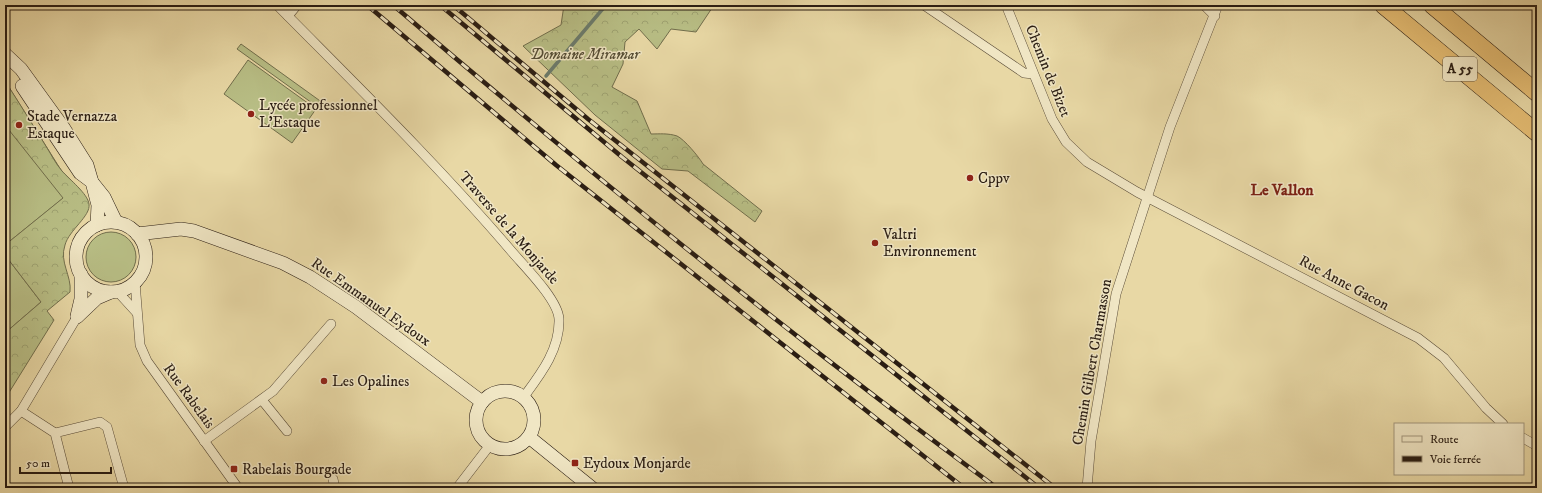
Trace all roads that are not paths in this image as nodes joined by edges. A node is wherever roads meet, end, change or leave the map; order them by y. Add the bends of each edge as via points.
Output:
1 (277, 5) edge
2 (297, 5) edge
3 (924, 5) edge
4 (998, 5) edge
5 (1204, 5) edge
6 (1218, 5) edge
7 (1383, 5) edge
8 (1432, 5) edge
9 (1008, 9) edge
10 (288, 16) junction
11 (1215, 16) junction
12 (6, 55) edge
13 (1033, 74) junction
14 (1537, 93) edge
15 (1537, 133) edge
16 (92, 182) junction
17 (1148, 198) junction
18 (116, 222) junction
19 (97, 225) junction
20 (164, 232) junction
21 (138, 234) junction
22 (146, 253) junction
23 (81, 274) junction
24 (135, 282) junction
25 (114, 291) junction
26 (137, 313) junction
27 (77, 317) junction
28 (331, 324) dead end
29 (523, 398) junction
30 (262, 400) junction
31 (482, 402) junction
32 (21, 411) junction
33 (1502, 423) edge
34 (5, 427) edge
35 (287, 431) dead end
36 (55, 433) junction
37 (529, 437) junction
38 (1524, 439) edge
39 (204, 440) junction
40 (490, 445) junction
41 (1537, 446) edge
42 (333, 479) dead end
43 (70, 488) edge
44 (124, 488) edge
45 (238, 488) edge
46 (335, 488) edge
47 (456, 488) edge
48 (592, 488) edge
49 (1087, 488) edge

1 - 10 street, Traverse de la Monjarde
2 - 10 street
3 - 13 street via 1024,73
4 - 9 street
5 - 11 street
6 - 11 street, Chemin Gilbert Charmasson
7 - 15 highway, A 55
8 - 14 highway, A 55
9 - 13 street, Chemin de Bizet
10 - 29 street, Traverse de la Monjarde via 467,198 550,296 559,318 555,346 542,373
11 - 17 street, Chemin Gilbert Charmasson via 1170,127
12 - 16 street via 21,69 63,127 87,164
13 - 17 street, Chemin de Bizet via 1052,119 1077,154
16 - 18 street via 104,197
16 - 19 street via 98,204
17 - 33 street, Rue Anne Gacon via 1418,338 1444,358
17 - 49 street, Chemin Gilbert Charmasson via 1116,294 1091,442
18 - 19 street
18 - 21 street via 128,226
19 - 23 street via 84,235 78,246 76,258
20 - 21 street, Rue Emmanuel Eydoux
20 - 22 street
20 - 31 street, Rue Emmanuel Eydoux via 181,229 203,233 283,263 310,277 356,307
21 - 22 street
22 - 24 street via 144,269
23 - 25 street via 97,289
23 - 27 street via 81,300
24 - 25 street via 127,288
24 - 26 street, Rue Rabelais
25 - 26 street
25 - 27 street via 97,298
26 - 39 street, Rue Rabelais via 140,345 147,361
27 - 32 street
28 - 30 street via 273,391
29 - 31 street via 515,393 502,391 489,395
29 - 37 street via 533,412
30 - 35 street
30 - 39 street
31 - 40 street via 477,410 476,420 480,434
32 - 34 street
32 - 36 street
36 - 43 street
36 - 44 street via 100,422 107,427
37 - 40 street via 515,447 506,449
37 - 48 street
38 - 41 street
39 - 45 street, Rue Rabelais
40 - 47 street
42 - 46 street

